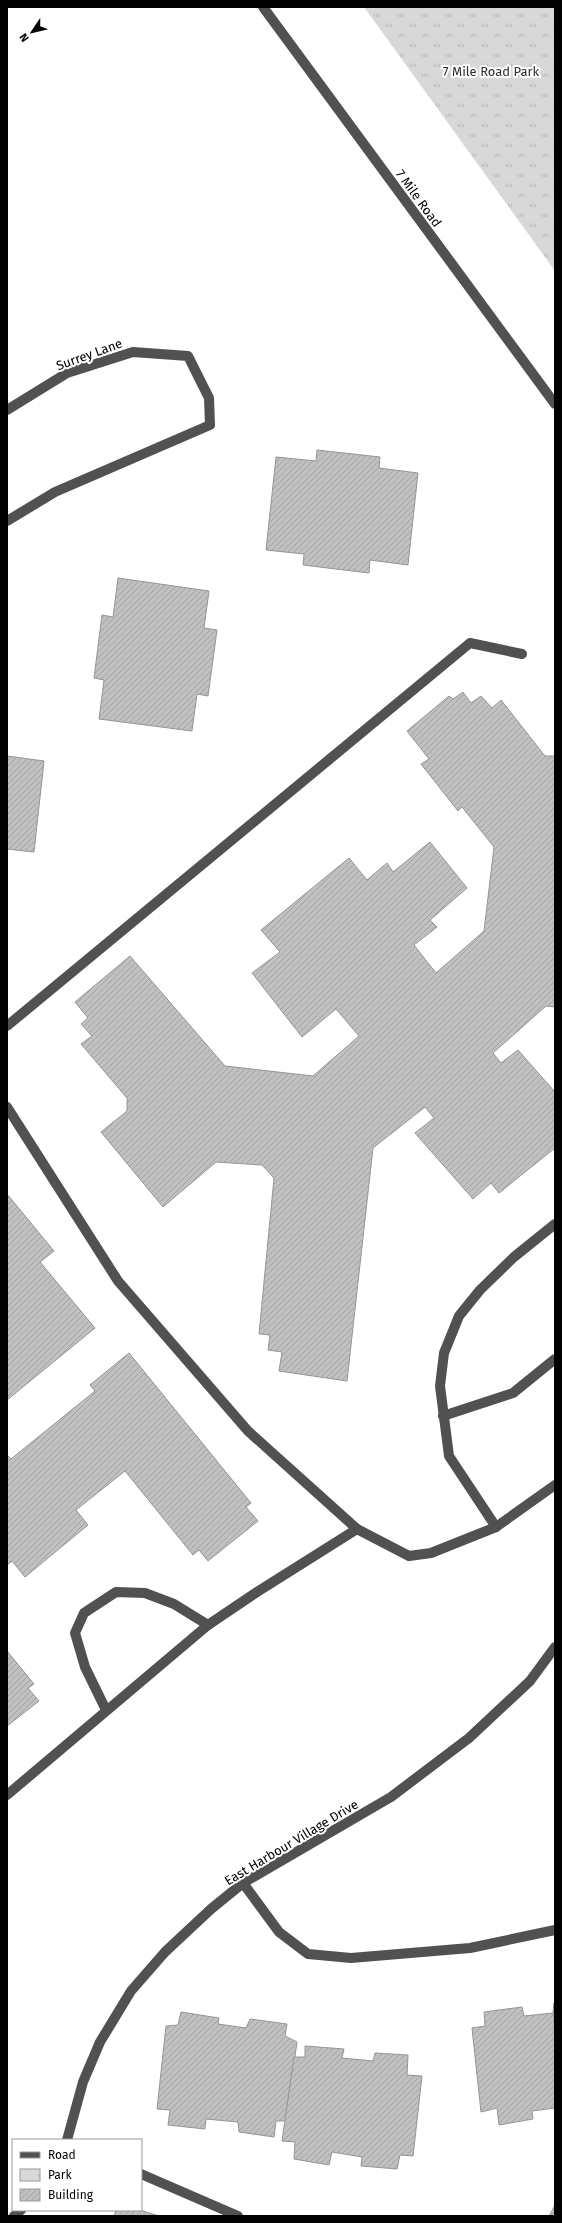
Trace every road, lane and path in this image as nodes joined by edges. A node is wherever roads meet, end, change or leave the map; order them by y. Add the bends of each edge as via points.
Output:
1 (263, 7) edge
2 (555, 404) edge
3 (7, 410) edge
4 (7, 521) edge
5 (522, 654) dead end
6 (7, 1026) edge
7 (7, 1107) edge
8 (555, 1224) edge
9 (555, 1359) edge
10 (443, 1416) junction
11 (555, 1485) edge
12 (496, 1527) junction
13 (357, 1529) junction
14 (208, 1625) junction
15 (555, 1647) edge
16 (106, 1710) junction
17 (7, 1795) edge
18 (243, 1883) junction
19 (555, 1930) edge
20 (67, 2139) edge
21 (142, 2174) edge
22 (238, 2216) edge

1 - 2 street, 7 Mile Road
3 - 4 street, Surrey Lane via 67,373 133,352 188,356 209,398 210,425 55,492
5 - 6 street via 470,643
7 - 13 street via 118,1281 248,1431
8 - 10 street via 491,1279 459,1316 444,1353 440,1386
9 - 10 street via 512,1393
10 - 12 street via 449,1456
11 - 12 street
12 - 13 street via 431,1553 408,1556
13 - 14 street
14 - 16 street
14 - 16 street via 174,1604 145,1592 116,1592 84,1613 75,1633 85,1667
15 - 18 street, East Harbour Village Drive via 530,1681 469,1738 391,1797
16 - 17 street
18 - 19 street via 279,1932 308,1954 351,1958 470,1948
18 - 20 street, East Harbour Village Drive via 165,1952 131,1991 100,2042 83,2082
21 - 22 street

